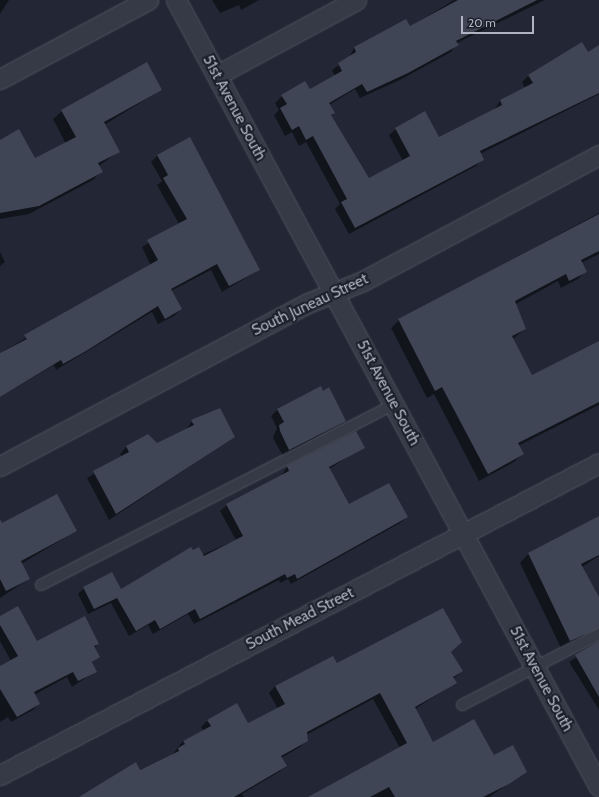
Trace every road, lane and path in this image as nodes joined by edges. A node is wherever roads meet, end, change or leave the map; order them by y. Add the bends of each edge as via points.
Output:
1 (148, 0) edge
2 (176, 0) edge
3 (356, 0) edge
4 (217, 75) junction
5 (0, 79) edge
6 (599, 155) edge
7 (334, 292) junction
8 (394, 404) junction
9 (599, 463) edge
10 (0, 466) edge
11 (462, 534) junction
12 (41, 585) dead end
13 (599, 634) edge
14 (534, 668) junction
15 (462, 705) dead end
16 (0, 775) edge
17 (599, 788) edge

1 - 5 street
2 - 4 street, 51st Avenue South
3 - 4 street
4 - 7 street, 51st Avenue South
6 - 7 street, South Juneau Street via 363,281
7 - 8 street, 51st Avenue South
7 - 10 street, South Juneau Street via 308,303
8 - 11 street, 51st Avenue South
8 - 12 lane
9 - 11 street, South Mead Street
11 - 14 street, 51st Avenue South
11 - 16 street, South Mead Street
13 - 14 lane
14 - 15 lane
14 - 17 street, 51st Avenue South

